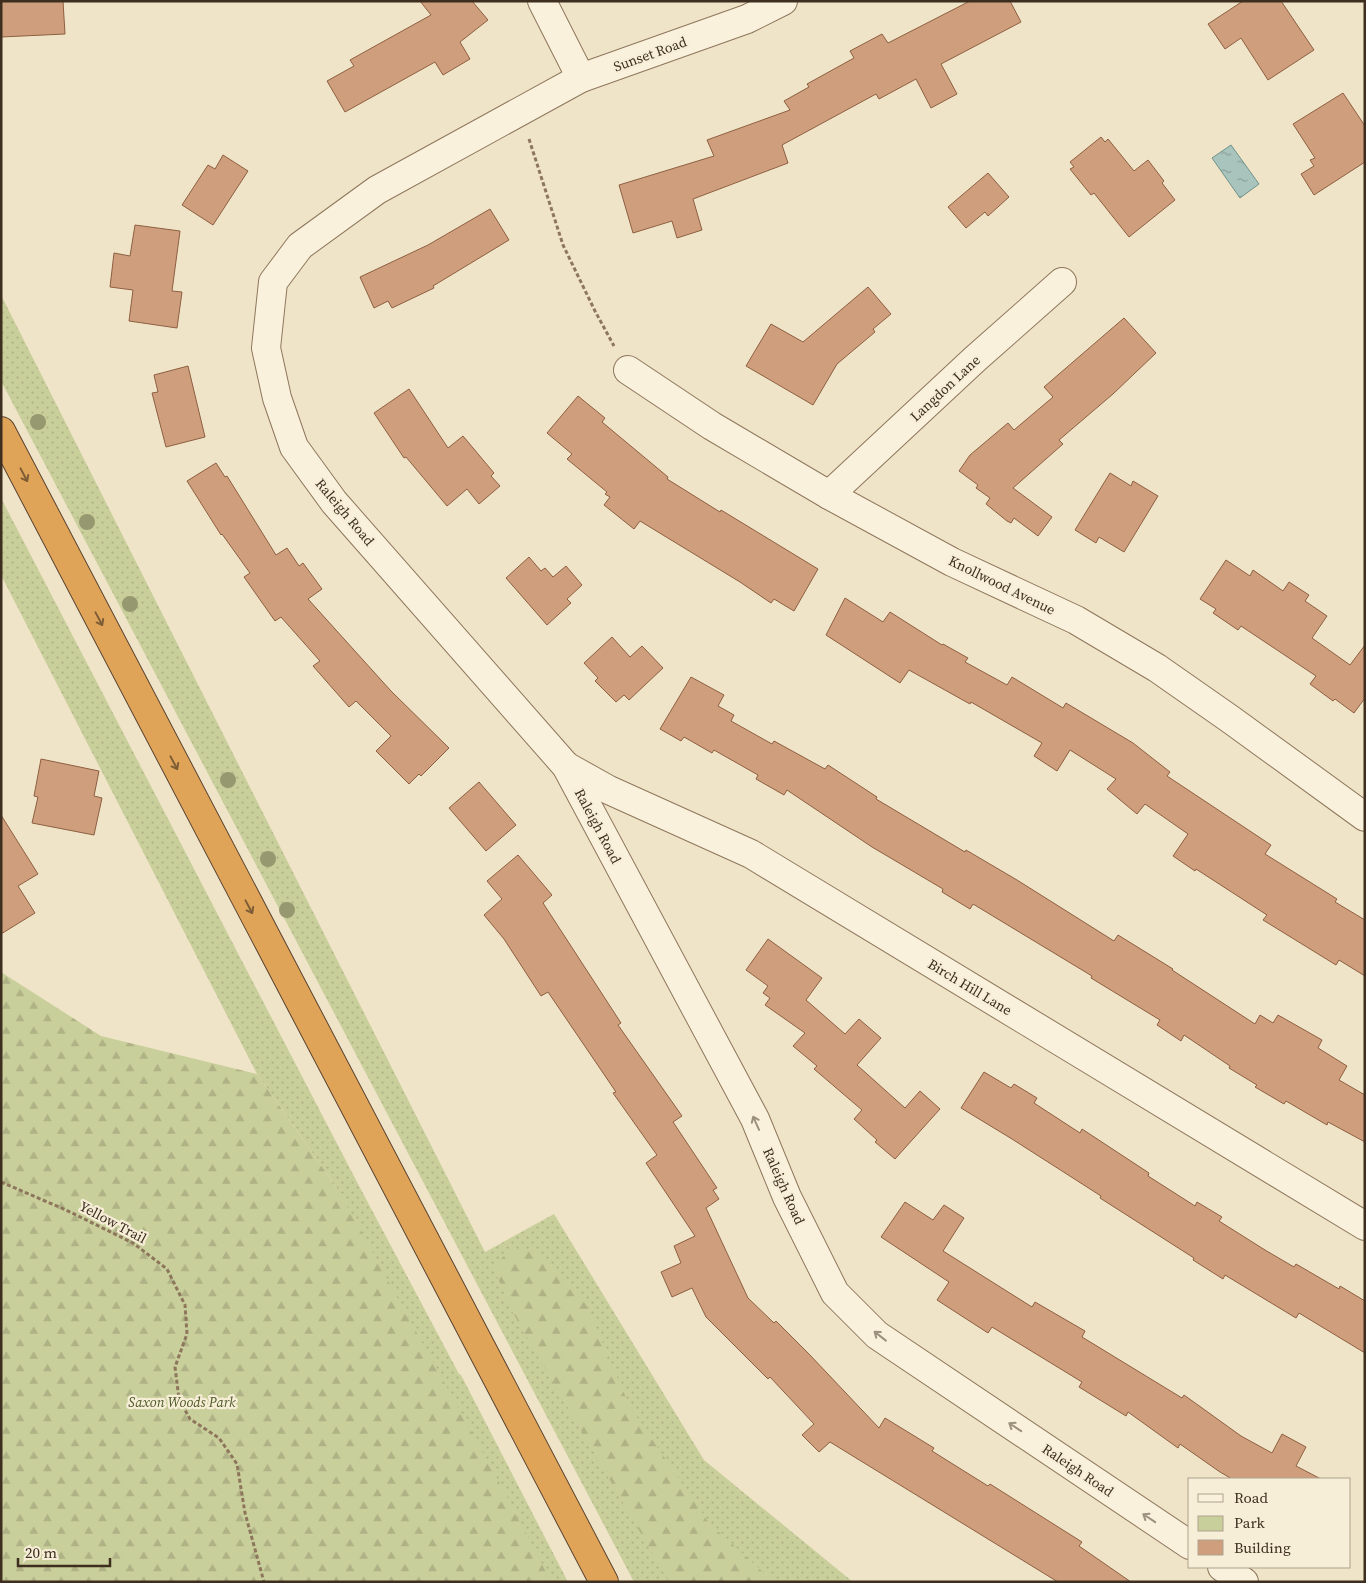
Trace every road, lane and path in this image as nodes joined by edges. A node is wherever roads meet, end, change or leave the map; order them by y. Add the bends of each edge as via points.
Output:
1 (542, 1) edge
2 (783, 1) edge
3 (581, 78) junction
4 (520, 112) junction
5 (1062, 282) dead end
6 (628, 370) joint
7 (1, 431) edge
8 (830, 495) junction
9 (566, 766) junction
10 (1365, 817) edge
11 (1, 1182) edge
12 (1365, 1226) edge
13 (1188, 1544) edge
14 (1223, 1568) edge
15 (264, 1582) edge
16 (604, 1582) edge
17 (1244, 1582) edge

1 - 3 street
2 - 3 street, Sunset Road via 746,19
3 - 4 street, Sunset Road
4 - 6 path via 563,245
4 - 9 street, Raleigh Road via 377,190 300,246 273,282 266,348 277,398 294,447 334,502
5 - 8 street, Langdon Lane
6 - 8 street, Knollwood Avenue via 712,426
7 -> 16 highway
8 - 10 street, Knollwood Avenue via 952,562 1076,620 1157,668
9 - 12 street, Birch Hill Lane via 609,790 751,854
13 -> 9 street, Raleigh Road via 878,1335 835,1293 787,1197 755,1119
11 - 15 path, Yellow Trail via 133,1243 167,1269 185,1305 187,1334 175,1367 179,1399 190,1419 218,1438 237,1464 245,1513
14 - 17 street

